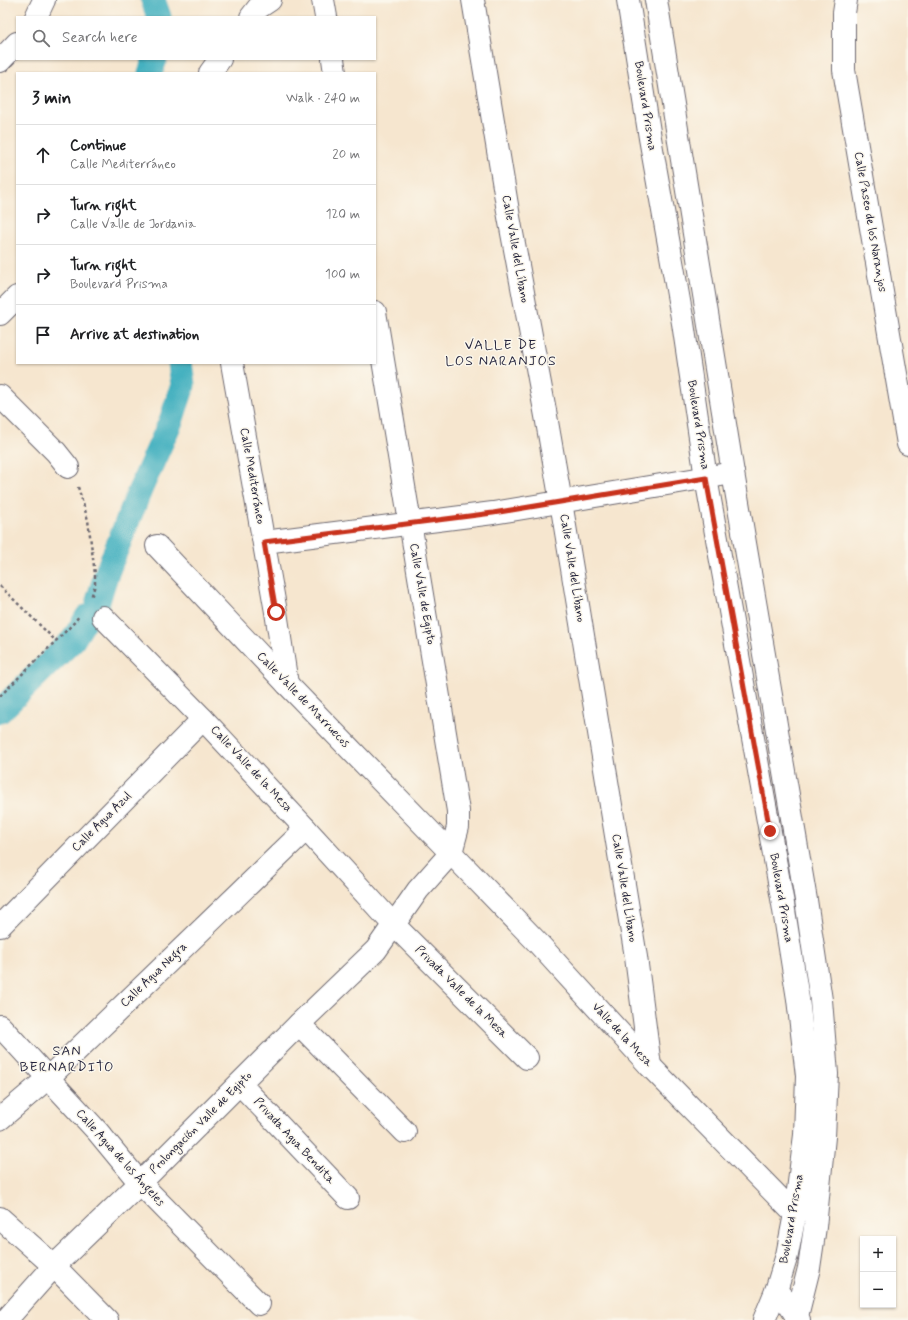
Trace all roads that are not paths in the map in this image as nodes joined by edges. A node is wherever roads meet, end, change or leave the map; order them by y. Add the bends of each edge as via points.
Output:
1 (44, 0) edge
2 (270, 0) edge
3 (323, 0) edge
4 (473, 0) edge
5 (628, 0) edge
6 (656, 0) edge
7 (846, 0) edge
8 (36, 16) edge
9 (252, 16) edge
10 (326, 16) edge
11 (16, 43) edge
12 (219, 60) edge
13 (333, 60) edge
14 (0, 61) edge
15 (211, 72) edge
16 (335, 72) edge
17 (16, 298) edge
18 (0, 314) edge
19 (376, 318) edge
20 (232, 364) edge
21 (0, 396) edge
22 (908, 444) edge
23 (68, 467) road end
24 (733, 473) junction
25 (706, 478) junction
26 (561, 502) junction
27 (410, 524) junction
28 (264, 542) junction
29 (156, 546) dead end
30 (97, 609) road end
31 (287, 684) junction
32 (203, 719) junction
33 (306, 828) junction
34 (452, 853) junction
35 (394, 925) junction
36 (0, 926) edge
37 (299, 1024) junction
38 (0, 1026) edge
39 (527, 1058) dead end
40 (650, 1066) junction
41 (48, 1078) junction
42 (240, 1084) junction
43 (0, 1119) edge
44 (405, 1132) dead end
45 (140, 1183) junction
46 (348, 1198) dead end
47 (795, 1214) junction
48 (0, 1218) edge
49 (54, 1266) junction
50 (776, 1291) junction
51 (259, 1304) dead end
52 (798, 1319) edge
53 (6, 1320) edge
54 (107, 1320) edge
55 (764, 1320) edge

1 - 8 street
2 - 9 street
3 - 10 street
4 - 26 street, Calle Valle del Líbano via 509,217
5 - 25 street, Boulevard Prisma via 683,322
6 - 24 street, Boulevard Prisma
7 - 22 street, Calle Paseo de los Naranjos via 844,70
11 - 14 street
12 - 15 street
13 - 16 street
17 - 18 street
19 - 27 street, Calle Valle de Egipto
20 - 28 street, Calle Mediterráneo
21 - 23 street
24 - 25 street
24 - 52 street, Boulevard Prisma via 806,900 821,1000 827,1074 815,1227
25 - 26 street
25 - 47 street, Boulevard Prisma via 798,999 807,1076 805,1135
26 - 27 street
26 - 40 street, Calle Valle del Líbano via 636,957
27 - 28 street
27 - 34 street, Calle Valle de Egipto via 458,811 458,827
28 - 31 street, Calle Mediterráneo
29 - 31 street, Calle Valle de Marruecos
30 - 32 street, Calle Valle de la Mesa
31 - 34 street, Calle Valle de Marruecos
32 - 33 street, Calle Valle de la Mesa
32 - 36 street, Calle Agua Azul
33 - 35 street, Calle Valle de la Mesa
33 - 41 street, Calle Agua Negra
34 - 35 street, Prolongación Valle de Egipto via 418,890
34 - 40 street, Valle de la Mesa
35 - 37 street, Prolongación Valle de Egipto via 376,950
35 - 39 street, Privada Valle de la Mesa
37 - 42 street, Prolongación Valle de Egipto
37 - 44 street
38 - 41 street, Calle Agua de los Ángeles
40 - 47 street, Valle de la Mesa
41 - 43 street, Calle Agua Negra
41 - 45 street, Calle Agua de los Ángeles via 98,1132
42 - 45 street, Prolongación Valle de Egipto
42 - 46 street, Privada Agua Bendita
45 - 49 street, Prolongación Valle de Egipto
45 - 51 street, Calle Agua de los Ángeles
47 - 50 street, Boulevard Prisma via 787,1255
48 - 49 street
49 - 53 street, Prolongación Valle de Egipto
49 - 54 street
50 - 52 street, Boulevard Prisma via 788,1303
50 - 55 street

